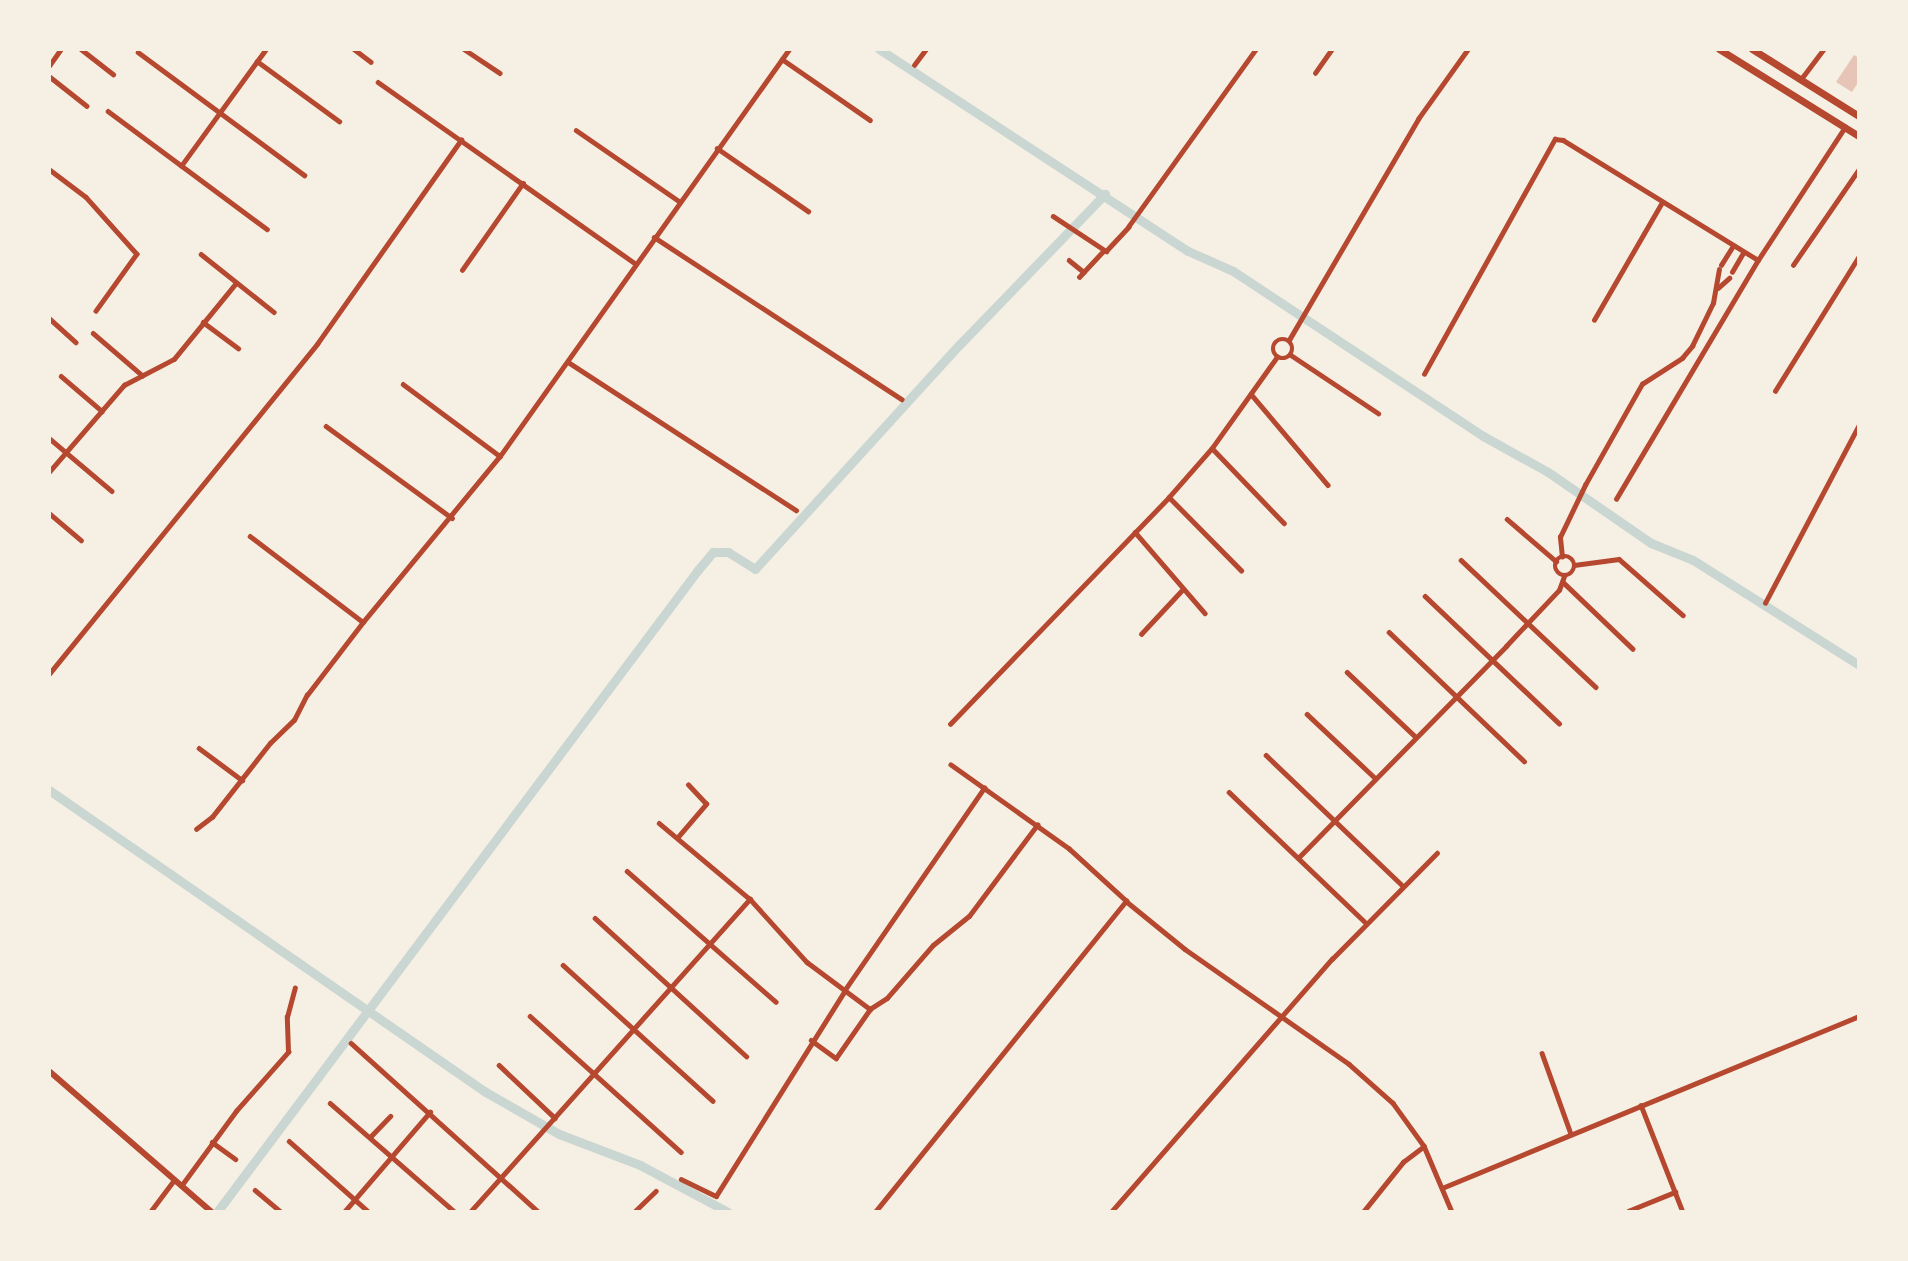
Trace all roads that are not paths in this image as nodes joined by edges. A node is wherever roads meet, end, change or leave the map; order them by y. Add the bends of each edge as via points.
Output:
1 (61, 49) edge
2 (81, 49) edge
3 (266, 49) edge
4 (354, 49) edge
5 (464, 49) edge
6 (789, 49) edge
7 (926, 49) edge
8 (1256, 49) edge
9 (1332, 49) edge
10 (1468, 49) edge
11 (1719, 49) edge
12 (1752, 49) edge
13 (1824, 49) edge
14 (138, 51) dead end
15 (1732, 52) edge
16 (782, 59) junction
17 (257, 61) junction
18 (371, 62) dead end
19 (914, 65) dead end
20 (49, 66) edge
21 (500, 73) dead end
22 (1315, 73) dead end
23 (113, 74) dead end
24 (49, 76) edge
25 (1801, 80) junction
26 (378, 82) dead end
27 (87, 106) dead end
28 (108, 111) dead end
29 (220, 111) junction
30 (1859, 116) edge
31 (870, 120) dead end
32 (339, 121) dead end
33 (1845, 127) junction
34 (576, 130) dead end
35 (1859, 136) edge
36 (461, 140) junction
37 (717, 148) junction
38 (181, 166) junction
39 (49, 169) edge
40 (1859, 169) edge
41 (304, 175) dead end
42 (523, 183) junction
43 (679, 201) junction
44 (1662, 202) junction
45 (808, 211) dead end
46 (1053, 216) dead end
47 (267, 229) dead end
48 (654, 237) junction
49 (1732, 246) junction
50 (1102, 252) junction
51 (1743, 253) junction
52 (201, 254) dead end
53 (1859, 256) edge
54 (1069, 260) dead end
55 (1758, 260) junction
56 (635, 263) junction
57 (1793, 265) dead end
58 (462, 270) dead end
59 (1084, 272) junction
60 (1732, 272) dead end
61 (1079, 277) dead end
62 (1729, 278) dead end
63 (236, 283) junction
64 (1718, 288) junction
65 (96, 311) dead end
66 (274, 312) dead end
67 (49, 318) edge
68 (1594, 320) dead end
69 (203, 322) junction
70 (93, 333) dead end
71 (1289, 340) junction
72 (76, 342) dead end
73 (238, 348) dead end
74 (1291, 355) junction
75 (1277, 357) junction
76 (568, 362) junction
77 (1424, 374) dead end
78 (142, 375) junction
79 (61, 376) dead end
80 (403, 384) dead end
81 (1775, 391) dead end
82 (1251, 394) junction
83 (902, 399) dead end
84 (102, 411) junction
85 (1378, 413) dead end
86 (1859, 425) edge
87 (326, 426) dead end
88 (49, 438) edge
89 (1212, 447) junction
90 (66, 453) junction
91 (500, 456) junction
92 (49, 472) edge
93 (1328, 485) dead end
94 (112, 491) dead end
95 (1169, 497) junction
96 (1616, 499) dead end
97 (796, 510) dead end
98 (49, 513) edge
99 (452, 518) junction
100 (1507, 519) dead end
101 (1284, 523) dead end
102 (1135, 532) junction
103 (250, 536) dead end
104 (81, 540) dead end
105 (1562, 557) junction
106 (1461, 560) dead end
107 (1556, 561) junction
108 (1574, 565) junction
109 (1241, 570) dead end
110 (1564, 576) junction
111 (1564, 583) junction
112 (1182, 590) junction
113 (1425, 596) dead end
114 (1766, 603) dead end
115 (1205, 613) dead end
116 (1683, 615) dead end
117 (363, 622) junction
118 (1528, 623) junction
119 (1389, 632) dead end
120 (1142, 634) dead end
121 (1633, 649) dead end
122 (1492, 660) junction
123 (1347, 671) dead end
124 (49, 674) edge
125 (1596, 687) dead end
126 (1455, 697) junction
127 (1307, 714) dead end
128 (1559, 723) dead end
129 (950, 724) dead end
130 (1415, 736) junction
131 (199, 748) dead end
132 (1266, 755) dead end
133 (1524, 761) dead end
134 (951, 765) dead end
135 (1374, 777) junction
136 (242, 780) junction
137 (688, 785) dead end
138 (984, 788) junction
139 (1228, 792) dead end
140 (1332, 818) junction
141 (659, 823) dead end
142 (1037, 825) junction
143 (196, 829) dead end
144 (677, 838) junction
145 (1437, 853) dead end
146 (1298, 858) junction
147 (627, 870) dead end
148 (1401, 884) dead end
149 (750, 899) junction
150 (1126, 901) junction
151 (595, 918) dead end
152 (1364, 921) dead end
153 (711, 943) junction
154 (562, 965) dead end
155 (672, 987) junction
156 (296, 988) dead end
157 (844, 991) junction
158 (776, 1002) dead end
159 (870, 1009) junction
160 (1281, 1015) junction
161 (530, 1016) dead end
162 (1859, 1016) edge
163 (634, 1030) junction
164 (811, 1041) junction
165 (351, 1043) dead end
166 (1542, 1053) dead end
167 (746, 1056) dead end
168 (499, 1065) dead end
169 (49, 1071) edge
170 (595, 1074) junction
171 (713, 1101) dead end
172 (330, 1103) dead end
173 (1641, 1105) junction
174 (430, 1112) junction
175 (390, 1116) dead end
176 (555, 1118) junction
177 (1571, 1134) junction
178 (370, 1137) junction
179 (289, 1141) dead end
180 (212, 1142) junction
181 (1424, 1146) junction
182 (681, 1152) dead end
183 (392, 1156) junction
184 (236, 1159) dead end
185 (502, 1177) junction
186 (681, 1179) dead end
187 (174, 1180) junction
188 (181, 1186) junction
189 (1442, 1188) junction
190 (255, 1190) dead end
191 (656, 1191) dead end
192 (1675, 1192) junction
193 (355, 1200) junction
194 (209, 1210) edge
195 (1450, 1211) edge
196 (1628, 1211) edge
197 (150, 1212) edge
198 (281, 1212) edge
199 (344, 1212) edge
200 (369, 1212) edge
201 (456, 1212) edge
202 (470, 1212) edge
203 (539, 1212) edge
204 (635, 1212) edge
205 (875, 1212) edge
206 (1111, 1212) edge
207 (1363, 1212) edge
208 (1683, 1212) edge

1 - 20 street
2 - 23 street
3 - 17 street
4 - 18 street
5 - 21 street
6 - 16 street
7 - 19 street
8 - 50 street via 1128,227
9 - 22 street
10 - 71 street via 1418,119
11 - 15 main road
12 - 25 main road
13 - 25 street
14 - 29 street
15 - 33 main road
16 - 31 street
16 - 37 street
17 - 29 street
17 - 32 street
24 - 27 street
25 - 30 main road
26 - 36 street
28 - 38 street
29 - 38 street
29 - 41 street
33 - 35 main road
33 - 55 street
34 - 43 street
36 - 42 street
36 - 124 street via 317,344
37 - 43 street
37 - 45 street
38 - 47 street
39 - 65 street via 86,198 137,254
40 - 57 street
42 - 56 street
42 - 58 street
43 - 48 street
44 - 49 street
44 - 68 street
44 - 77 street via 1563,140 1551,141
46 - 50 street
48 - 56 street
48 - 83 street
49 - 51 street
49 - 64 street via 1720,267
50 - 59 street
51 - 55 street
51 - 60 street
52 - 63 street
53 - 81 street
54 - 59 street
55 - 96 street
56 - 76 street
59 - 61 street
62 - 64 street
63 - 66 street
63 - 69 street
64 - 105 street via 1692,346 1682,358 1642,384 1572,509 1560,537
67 - 72 street
69 - 73 street
69 - 78 street via 174,359
70 - 78 street
71 - 74 street
71 - 75 street via 1274,342
74 - 75 street
74 - 85 street
75 - 82 street
76 - 91 street
76 - 97 street
78 - 84 street via 124,385
79 - 84 street
80 - 91 street
82 - 89 street
82 - 93 street
84 - 90 street
86 - 114 street
87 - 99 street
88 - 90 street
89 - 95 street
89 - 101 street
90 - 92 street
90 - 94 street
91 - 99 street
95 - 102 street
95 - 109 street
98 - 104 street
99 - 117 street
100 - 107 street
102 - 112 street
102 - 129 street
103 - 117 street
105 - 107 street
105 - 108 street
106 - 118 street
107 - 110 street via 1556,571
108 - 110 street
108 - 116 street via 1619,558
110 - 111 street
111 - 118 street
111 - 121 street
112 - 115 street
112 - 120 street
113 - 122 street
117 - 136 street via 307,695 294,720
118 - 122 street
118 - 125 street
119 - 126 street
122 - 126 street
122 - 128 street
123 - 130 street
126 - 130 street
126 - 133 street
127 - 135 street
130 - 135 street
131 - 136 street
132 - 140 street
134 - 138 street
135 - 140 street
136 - 143 street
137 - 144 street via 706,804
138 - 142 street
138 - 157 street
139 - 146 street
140 - 146 street
140 - 148 street
141 - 144 street
142 - 150 street via 1100,874
142 - 159 street via 969,916 933,945 887,998
144 - 149 street
145 - 160 street
146 - 152 street
147 - 153 street
149 - 153 street
149 - 157 street via 807,962
150 - 160 street
150 - 205 street
151 - 155 street
153 - 155 street
153 - 158 street
154 - 163 street
155 - 163 street
155 - 167 street
156 - 180 street via 287,1017 288,1052
157 - 159 street
157 - 164 street
159 - 164 street via 839,1056
160 - 181 street via 1378,1089
160 - 206 street
161 - 170 street
162 - 173 street
163 - 170 street
163 - 171 street
164 - 186 street via 716,1196
165 - 174 street
166 - 177 street
168 - 176 street
169 - 187 street
170 - 176 street
170 - 182 street
172 - 178 street
173 - 177 street
173 - 192 street
174 - 183 street
174 - 185 street
175 - 178 street
176 - 185 street
177 - 189 street
178 - 183 street
179 - 193 street
180 - 184 street
180 - 188 street
181 - 189 street
181 - 207 street via 1403,1162
183 - 193 street
183 - 201 street
185 - 202 street
185 - 203 street
187 - 188 street
187 - 197 street
188 - 194 street
189 - 195 street
190 - 198 street
191 - 204 street
192 - 196 street
192 - 208 street
193 - 199 street
193 - 200 street

